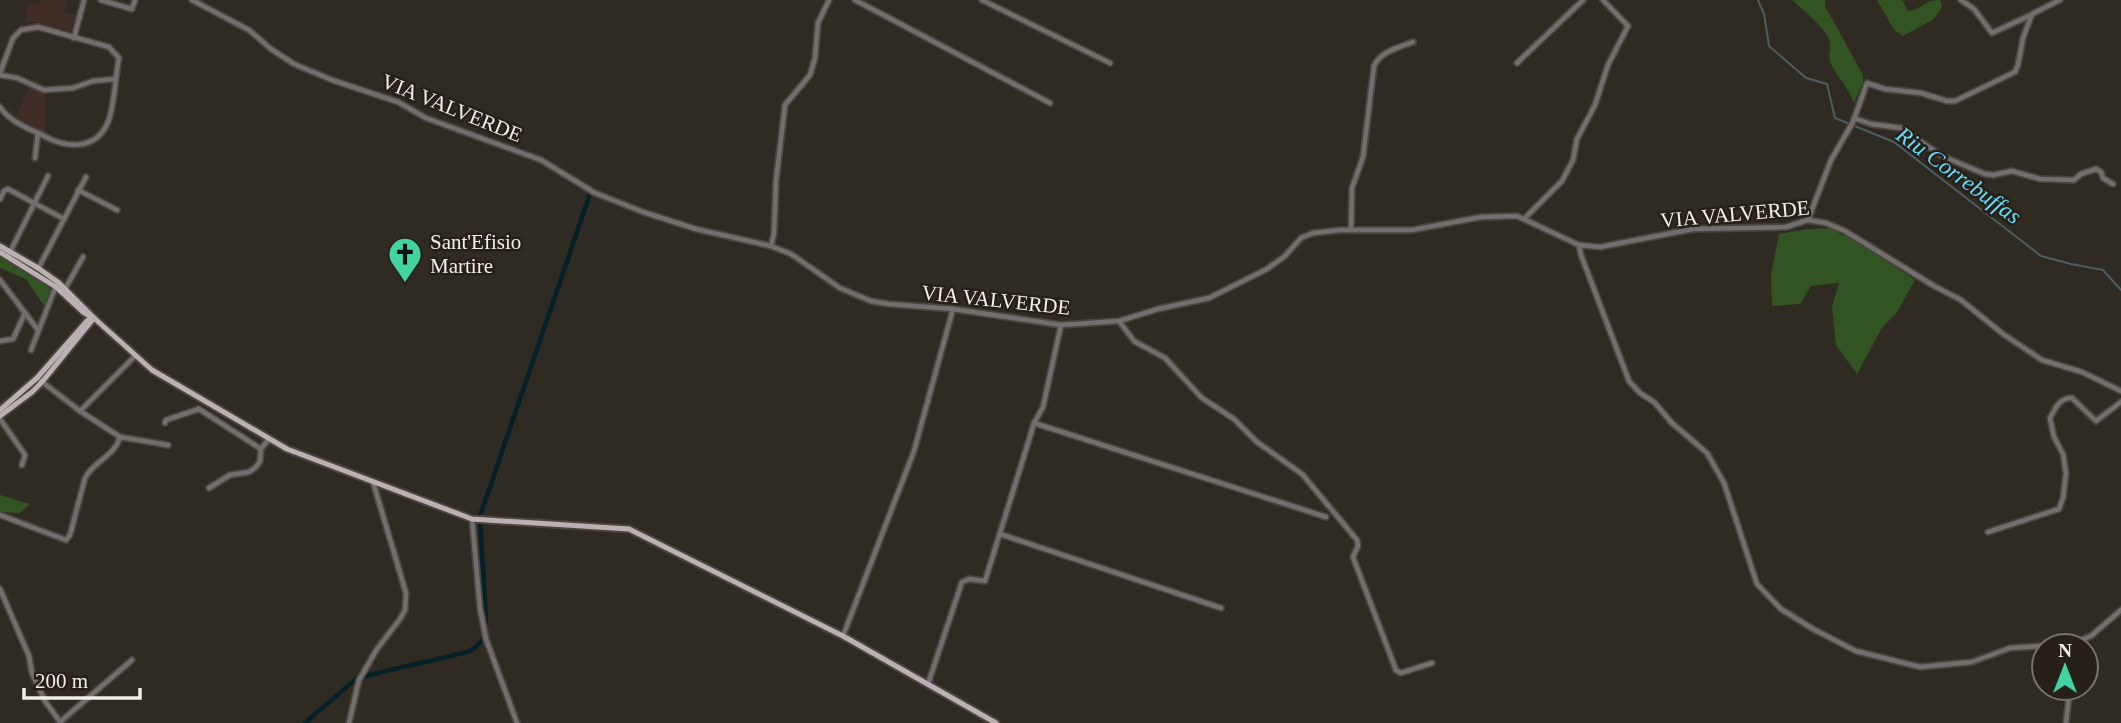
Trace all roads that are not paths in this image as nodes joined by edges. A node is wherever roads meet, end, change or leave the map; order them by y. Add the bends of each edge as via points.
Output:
1 (84, 0) edge
2 (101, 0) edge
3 (135, 0) edge
4 (192, 0) edge
5 (829, 0) edge
6 (855, 0) edge
7 (982, 0) edge
8 (1583, 0) edge
9 (1603, 0) edge
10 (1961, 0) edge
11 (2060, 0) edge
12 (2032, 15) junction
13 (74, 38) junction
14 (1413, 42) dead end
15 (1110, 63) dead end
16 (1517, 63) dead end
17 (0, 74) edge
18 (115, 79) junction
19 (1049, 103) dead end
20 (0, 107) edge
21 (1854, 120) junction
22 (38, 133) junction
23 (35, 158) dead end
24 (48, 176) dead end
25 (86, 177) dead end
26 (2113, 184) dead end
27 (78, 190) junction
28 (0, 199) edge
29 (34, 203) junction
30 (117, 210) dead end
31 (64, 219) junction
32 (1524, 219) junction
33 (1808, 220) junction
34 (1351, 230) junction
35 (1579, 245) junction
36 (0, 246) edge
37 (771, 246) junction
38 (0, 252) edge
39 (9, 254) junction
40 (83, 257) dead end
41 (37, 270) junction
42 (0, 280) edge
43 (57, 285) junction
44 (65, 289) junction
45 (953, 309) junction
46 (25, 313) junction
47 (93, 318) junction
48 (1119, 321) junction
49 (1061, 326) junction
50 (38, 331) junction
51 (0, 341) edge
52 (31, 350) dead end
53 (135, 357) junction
54 (39, 380) junction
55 (2121, 391) edge
56 (199, 398) junction
57 (2121, 402) edge
58 (200, 409) junction
59 (0, 410) edge
60 (80, 411) junction
61 (0, 420) edge
62 (165, 423) dead end
63 (1034, 423) junction
64 (120, 437) junction
65 (268, 440) junction
66 (168, 445) dead end
67 (261, 449) junction
68 (22, 465) dead end
69 (372, 481) junction
70 (209, 488) dead end
71 (0, 514) edge
72 (1326, 517) dead end
73 (478, 519) junction
74 (1988, 533) dead end
75 (1000, 534) junction
76 (0, 589) edge
77 (1221, 608) dead end
78 (2121, 610) edge
79 (2096, 632) edge
80 (843, 636) junction
81 (2030, 647) edge
82 (132, 660) dead end
83 (1432, 663) dead end
84 (929, 684) junction
85 (2068, 702) edge
86 (61, 722) edge
87 (349, 723) edge
88 (517, 723) edge
89 (996, 723) edge
90 (2066, 723) edge

1 - 13 street
2 - 3 street via 132,9
4 - 37 street, VIA VALVERDE via 250,30 294,64 541,160 595,193 696,229
5 - 37 street via 818,23 810,75 785,105 782,116
6 - 19 street
7 - 15 street
8 - 16 street
9 - 32 street via 1628,26 1577,139 1573,160 1554,190
10 - 12 street via 1975,9 1992,33
11 - 12 street
12 - 21 street via 2015,72 1955,101 1867,83
13 - 17 street via 43,27 21,30 13,38
13 - 18 street via 109,47 119,58
14 - 34 street via 1384,54 1374,66 1363,157 1352,188
17 - 18 street via 44,90
18 - 22 street via 102,133 70,146
20 - 22 street via 6,117
21 - 26 street via 1901,128 1942,156 1985,174 2012,171 2040,179 2074,180 2096,169
21 - 33 street via 1831,160
22 - 23 street
24 - 29 street
25 - 27 street
27 - 30 street
27 - 31 street
28 - 29 street via 8,189
29 - 31 street
29 - 39 street
31 - 41 street
32 - 34 street, VIA VALVERDE via 1481,218 1412,230
32 - 35 street, VIA VALVERDE
33 - 35 street, VIA VALVERDE via 1786,227 1693,229 1600,247
33 - 55 street, VIA VALVERDE via 1845,231 1961,300 2042,360
34 - 48 street, VIA VALVERDE via 1301,238 1267,270 1209,298
35 - 81 street via 1629,381 1707,453 1724,483 1757,584 1781,609 1856,651 1920,667 1972,662 2010,648
36 - 39 main road
37 - 45 street, VIA VALVERDE via 871,301
38 - 39 main road
39 - 41 main road
40 - 44 street
41 - 43 main road
42 - 46 street
43 - 44 main road
43 - 47 main road
43 - 50 street
44 - 47 main road
45 - 49 street, VIA VALVERDE
45 - 80 street via 914,451
46 - 50 street
46 - 51 street via 13,339
47 - 53 main road
47 - 54 main road
48 - 49 street, VIA VALVERDE
48 - 83 street via 1134,341 1165,358 1202,398 1303,474 1357,540 1353,556 1396,670 1401,673
49 - 63 street via 1044,407
50 - 52 street
53 - 56 main road
53 - 60 street
54 - 59 main road
54 - 60 street
54 - 61 main road
56 - 58 street
56 - 65 main road
57 - 74 street via 2096,421 2072,398 2059,403 2050,418 2066,473 2059,509
58 - 62 street
58 - 67 street
60 - 64 street
61 - 68 street via 25,455
63 - 72 street
63 - 75 street
64 - 66 street
64 - 71 street via 113,452 89,470 66,540
65 - 67 street
65 - 69 main road
67 - 70 street via 253,470 230,475
69 - 73 main road
69 - 87 street via 406,593 405,610 362,673
73 - 80 main road via 629,529
73 - 88 street via 480,608 486,639
75 - 77 street
75 - 84 street via 985,581 962,582
76 - 86 street via 32,673
78 - 79 street
80 - 84 main road
82 - 86 street
84 - 89 main road
85 - 90 street

